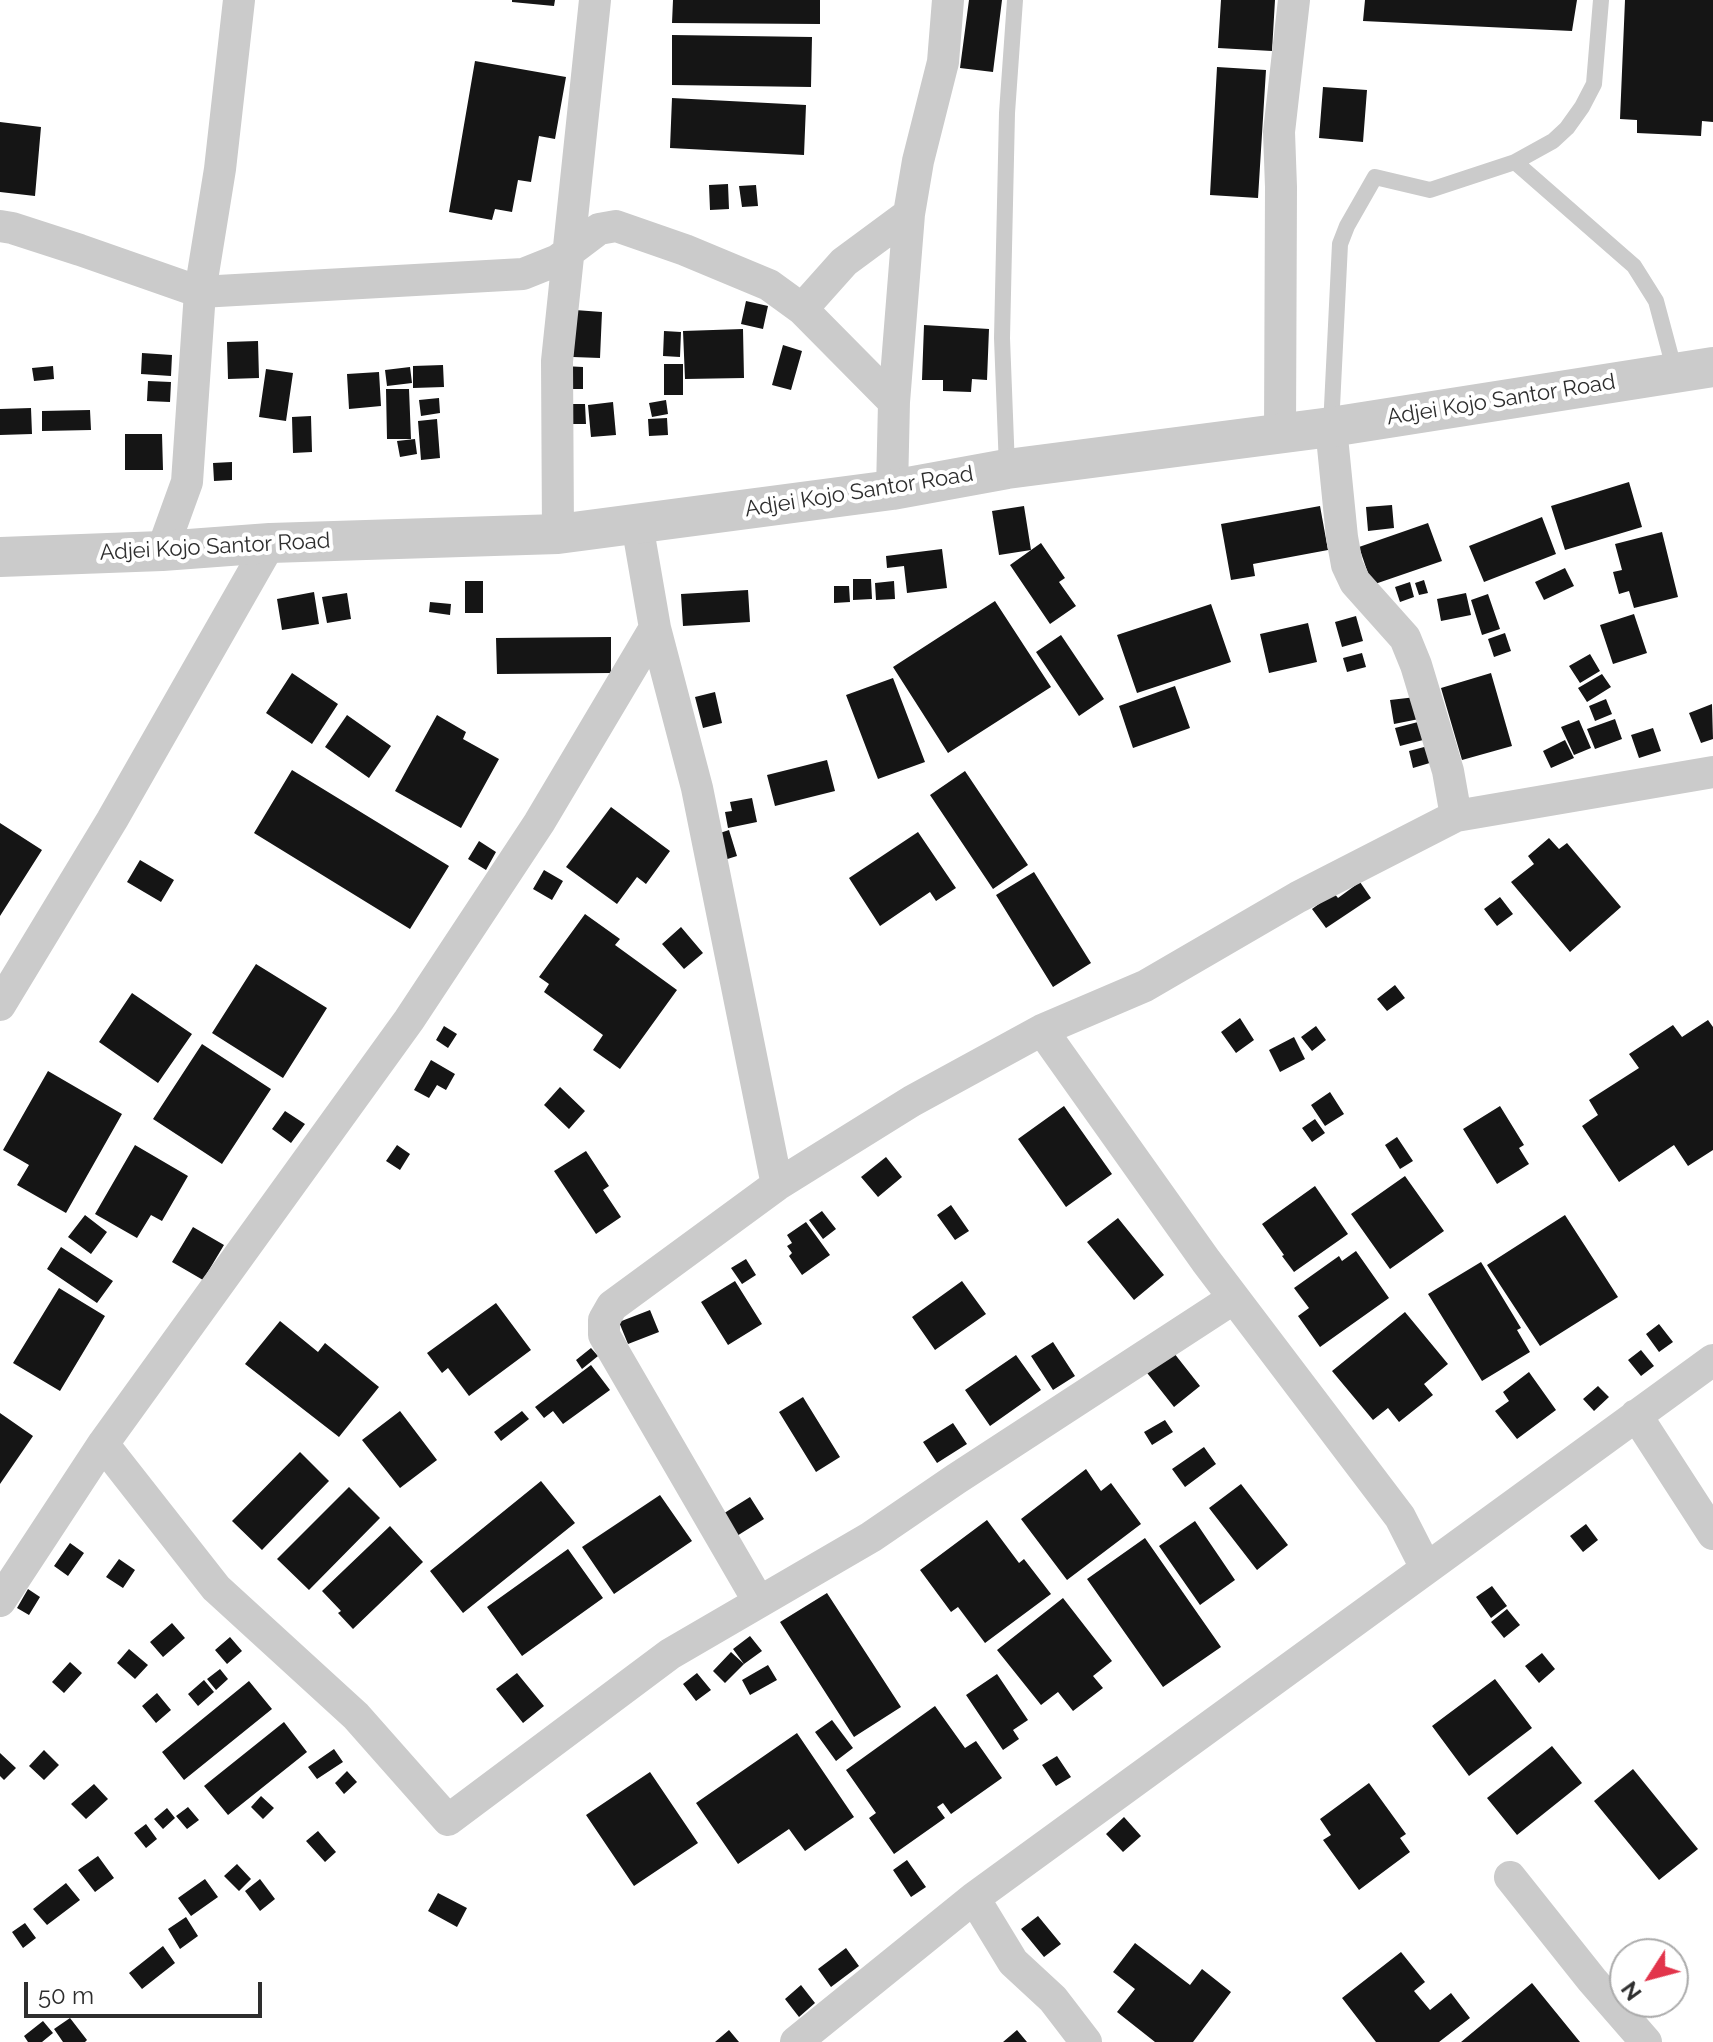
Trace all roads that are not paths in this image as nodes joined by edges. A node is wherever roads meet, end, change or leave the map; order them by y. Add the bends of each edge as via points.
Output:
1 (239, 0) edge
2 (595, 0) edge
3 (948, 0) edge
4 (1015, 0) edge
5 (1294, 0) edge
6 (1601, 0) edge
7 (1515, 162) junction
8 (909, 214) junction
9 (0, 226) edge
10 (569, 250) junction
11 (200, 292) junction
12 (802, 309) junction
13 (1694, 369) edge
14 (894, 402) junction
15 (1331, 427) junction
16 (1280, 434) junction
17 (1007, 469) junction
18 (892, 490) junction
19 (637, 524) junction
20 (558, 534) junction
21 (270, 543) junction
22 (162, 551) junction
23 (0, 557) edge
24 (655, 628) junction
25 (1713, 772) edge
26 (1456, 816) junction
27 (0, 1005) edge
28 (1042, 1030) junction
29 (777, 1185) junction
30 (1234, 1298) junction
31 (1713, 1360) edge
32 (1636, 1415) junction
33 (103, 1444) junction
34 (1713, 1534) edge
35 (1426, 1568) junction
36 (0, 1601) edge
37 (759, 1602) junction
38 (1510, 1877) dead end
39 (974, 1898) junction
40 (796, 2042) edge
41 (1086, 2042) edge
42 (1646, 2042) edge

1 - 11 street
2 - 10 street
3 - 8 street via 943,62
4 - 17 lane via 1003,323
5 - 16 street via 1279,132
6 - 7 lane via 1594,84 1582,107 1553,141
7 - 13 lane via 1634,266
7 - 15 lane via 1430,190 1375,177 1340,244
8 - 12 street via 844,262
8 - 14 street
9 - 11 street
10 - 11 street via 523,274
10 - 12 street via 599,229 616,226 769,285
10 - 20 street via 557,361
11 - 22 street via 187,482
12 - 14 street
13 - 15 street, Adjei Kojo Santor Road
14 - 18 street
15 - 16 street, Adjei Kojo Santor Road
15 - 26 street via 1347,565 1355,582 1405,638 1448,771
16 - 17 street, Adjei Kojo Santor Road
17 - 18 street, Adjei Kojo Santor Road
18 - 19 street, Adjei Kojo Santor Road
19 - 20 street, Adjei Kojo Santor Road
19 - 24 street
20 - 21 street, Adjei Kojo Santor Road
21 - 22 street, Adjei Kojo Santor Road
21 - 27 street
22 - 23 street, Adjei Kojo Santor Road
24 - 29 street via 697,788
24 - 33 street via 539,823 409,1020
25 - 26 street
26 - 28 street via 1298,897 1145,986
28 - 29 street via 912,1101
28 - 30 street
29 - 37 street via 612,1306 604,1320 604,1335
30 - 35 street via 1400,1517
30 - 37 street via 871,1537
31 - 32 street
32 - 34 street
32 - 35 street
33 - 36 street
33 - 37 street via 216,1588 356,1716 448,1820 670,1654
35 - 39 street
38 - 42 street
39 - 40 street
39 - 41 street via 1013,1962 1053,1999

